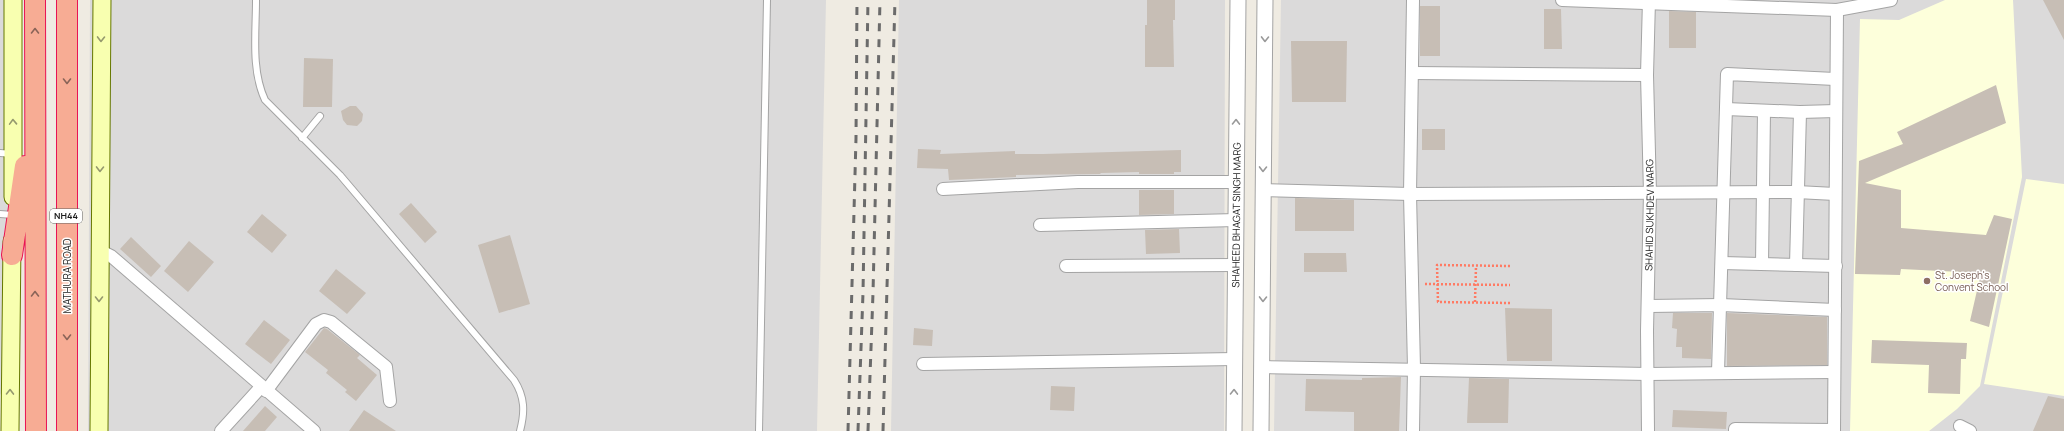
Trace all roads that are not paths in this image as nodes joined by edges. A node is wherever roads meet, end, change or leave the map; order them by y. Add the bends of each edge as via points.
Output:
1 (13, 0) edge
2 (35, 0) edge
3 (67, 0) edge
4 (102, 0) edge
5 (256, 0) edge
6 (767, 0) edge
7 (1238, 0) edge
8 (1265, 0) edge
9 (1413, 0) edge
10 (1562, 0) edge
11 (1891, 0) edge
12 (1649, 2) edge
13 (1837, 10) junction
14 (1413, 73) junction
15 (1647, 75) junction
16 (1835, 79) junction
17 (35, 102) junction
18 (1726, 109) junction
19 (1764, 111) junction
20 (1836, 111) junction
21 (1800, 112) junction
22 (320, 116) dead end
23 (302, 138) junction
24 (7, 153) edge
25 (1235, 182) junction
26 (943, 189) dead end
27 (1263, 190) junction
28 (1722, 192) junction
29 (1762, 192) junction
30 (1797, 192) junction
31 (1650, 193) junction
32 (1410, 194) junction
33 (1835, 194) junction
34 (6, 215) edge
35 (1236, 220) junction
36 (1040, 225) dead end
37 (99, 250) junction
38 (12, 255) junction
39 (1722, 263) junction
40 (1762, 264) junction
41 (1235, 265) junction
42 (1796, 265) junction
43 (1066, 266) dead end
44 (1836, 266) junction
45 (1721, 305) junction
46 (1648, 306) junction
47 (1836, 310) junction
48 (1234, 359) junction
49 (923, 364) dead end
50 (1262, 367) junction
51 (1414, 368) junction
52 (1718, 372) junction
53 (1834, 372) junction
54 (1648, 374) junction
55 (263, 389) junction
56 (390, 401) dead end
57 (1834, 430) edge
58 (10, 431) edge
59 (36, 431) edge
60 (67, 431) edge
61 (99, 431) edge
62 (221, 431) edge
63 (314, 431) edge
64 (520, 431) edge
65 (759, 431) edge
66 (1234, 431) edge
67 (1261, 431) edge
68 (1413, 431) edge
69 (1648, 431) edge
70 (1735, 431) edge

24 -> 1 main road via 12,97
17 -> 2 highway, NH44
3 -> 60 highway, MATHURA ROAD / NH44
4 -> 37 main road
5 - 23 lane via 256,68 260,91 272,110
6 - 65 lane
25 -> 7 street, SHAHEED BHAGAT SINGH MARG
8 -> 27 street
9 - 14 street
10 - 12 street
11 - 13 street
12 - 13 street
12 - 15 street, SHAHID SUKHDEV MARG
13 - 16 street
14 - 15 street
14 - 32 street
15 - 31 street, SHAHID SUKHDEV MARG
16 - 18 street via 1727,74
16 - 20 street
17 - 38 highway
59 -> 17 highway, NH44
18 - 19 street
18 - 28 street
19 - 21 street
19 - 29 street
20 - 21 street
20 - 33 street
21 - 30 street
22 - 23 lane
23 - 64 lane via 340,175 514,380 523,399
24 - 34 main road
25 - 26 street via 1078,182
25 - 35 street, SHAHEED BHAGAT SINGH MARG
27 - 32 street
27 -> 50 street
28 - 29 street
28 - 31 street
28 - 39 street
29 - 30 street
29 - 40 street
30 - 33 street
30 - 42 street
31 - 32 street
31 - 46 street, SHAHID SUKHDEV MARG
32 - 51 street
33 - 44 street
34 - 38 main road
35 - 36 street
35 - 41 street, SHAHEED BHAGAT SINGH MARG
37 - 55 street via 111,256
37 -> 61 main road
58 -> 38 main road
39 - 40 street
39 - 45 street
40 - 42 street
41 - 43 street
41 - 48 street, SHAHEED BHAGAT SINGH MARG
42 - 44 street
44 - 47 street
45 - 46 street
45 - 47 street
45 - 52 street
46 - 54 street, SHAHID SUKHDEV MARG
47 - 53 street
48 - 49 street
66 -> 48 street, SHAHEED BHAGAT SINGH MARG
50 - 51 street
50 - 67 street
51 - 54 street
51 - 68 street
52 - 53 street
52 - 54 street
53 - 57 street
54 - 69 street, SHAHID SUKHDEV MARG
55 - 56 street via 316,324 324,320 331,322 386,367
55 - 62 street
55 - 63 street
57 - 70 street

